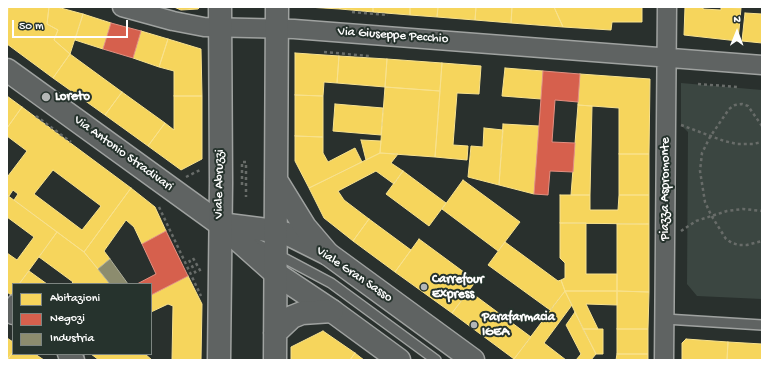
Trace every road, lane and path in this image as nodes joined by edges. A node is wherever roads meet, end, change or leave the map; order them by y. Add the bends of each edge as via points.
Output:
1 (122, 7) edge
2 (667, 7) edge
3 (352, 12) dead end
4 (388, 15) dead end
5 (220, 17) edge
6 (277, 17) edge
7 (324, 52) dead end
8 (369, 56) dead end
9 (667, 58) junction
10 (762, 65) edge
11 (7, 70) edge
12 (698, 84) dead end
13 (738, 87) dead end
14 (36, 116) dead end
15 (680, 124) dead end
16 (762, 126) edge
17 (710, 136) junction
18 (71, 142) dead end
19 (762, 142) edge
20 (202, 169) dead end
21 (187, 176) dead end
22 (276, 180) junction
23 (242, 185) dead end
24 (246, 197) dead end
25 (159, 207) dead end
26 (762, 211) edge
27 (711, 215) junction
28 (220, 224) junction
29 (275, 231) junction
30 (679, 232) dead end
31 (762, 241) edge
32 (328, 254) junction
33 (193, 258) dead end
34 (189, 260) dead end
35 (275, 263) junction
36 (201, 272) dead end
37 (197, 276) dead end
38 (201, 297) dead end
39 (332, 311) junction
40 (665, 320) junction
41 (762, 325) edge
42 (275, 334) junction
43 (219, 360) edge
44 (274, 360) edge
45 (399, 360) edge
46 (436, 360) edge
47 (473, 360) edge
48 (664, 360) edge

1 - 5 street, Via Giuseppe Pecchio via 180,23
2 - 9 street, Piazza Aspromonte
3 - 4 path
5 - 6 street, Via Giuseppe Pecchio
5 - 28 main road, Viale Abruzzi
6 - 9 street, Via Giuseppe Pecchio
6 - 22 main road
7 - 8 path
9 - 10 street
9 - 40 street, Piazza Aspromonte
11 - 28 main road, Via Antonio Stradivari
12 - 13 path
14 - 18 path
15 - 17 path
16 - 17 path via 748,106 734,105
17 - 19 path via 737,144
17 - 27 path via 702,153 700,171
20 - 21 path
22 - 29 main road
22 - 32 main road via 305,227
23 - 24 path via 242,162 246,162
25 - 38 path
26 - 27 path via 743,209
27 - 30 path
27 - 31 path via 726,239 732,243 747,245
28 - 29 main road, Viale Gran Sasso
28 - 35 main road, Viale Gran Sasso
28 - 43 main road, Viale Abruzzi
29 - 32 main road, Viale Gran Sasso via 290,235
29 - 35 main road
32 - 47 main road, Viale Gran Sasso
33 - 36 path
34 - 37 path
35 - 39 main road, Viale Gran Sasso
35 - 42 main road
35 - 46 lane, Viale Gran Sasso via 331,283
39 - 42 main road via 302,313 292,317
39 - 45 main road, Viale Gran Sasso
40 - 41 lane
40 - 48 street, Piazza Aspromonte
42 - 44 main road

